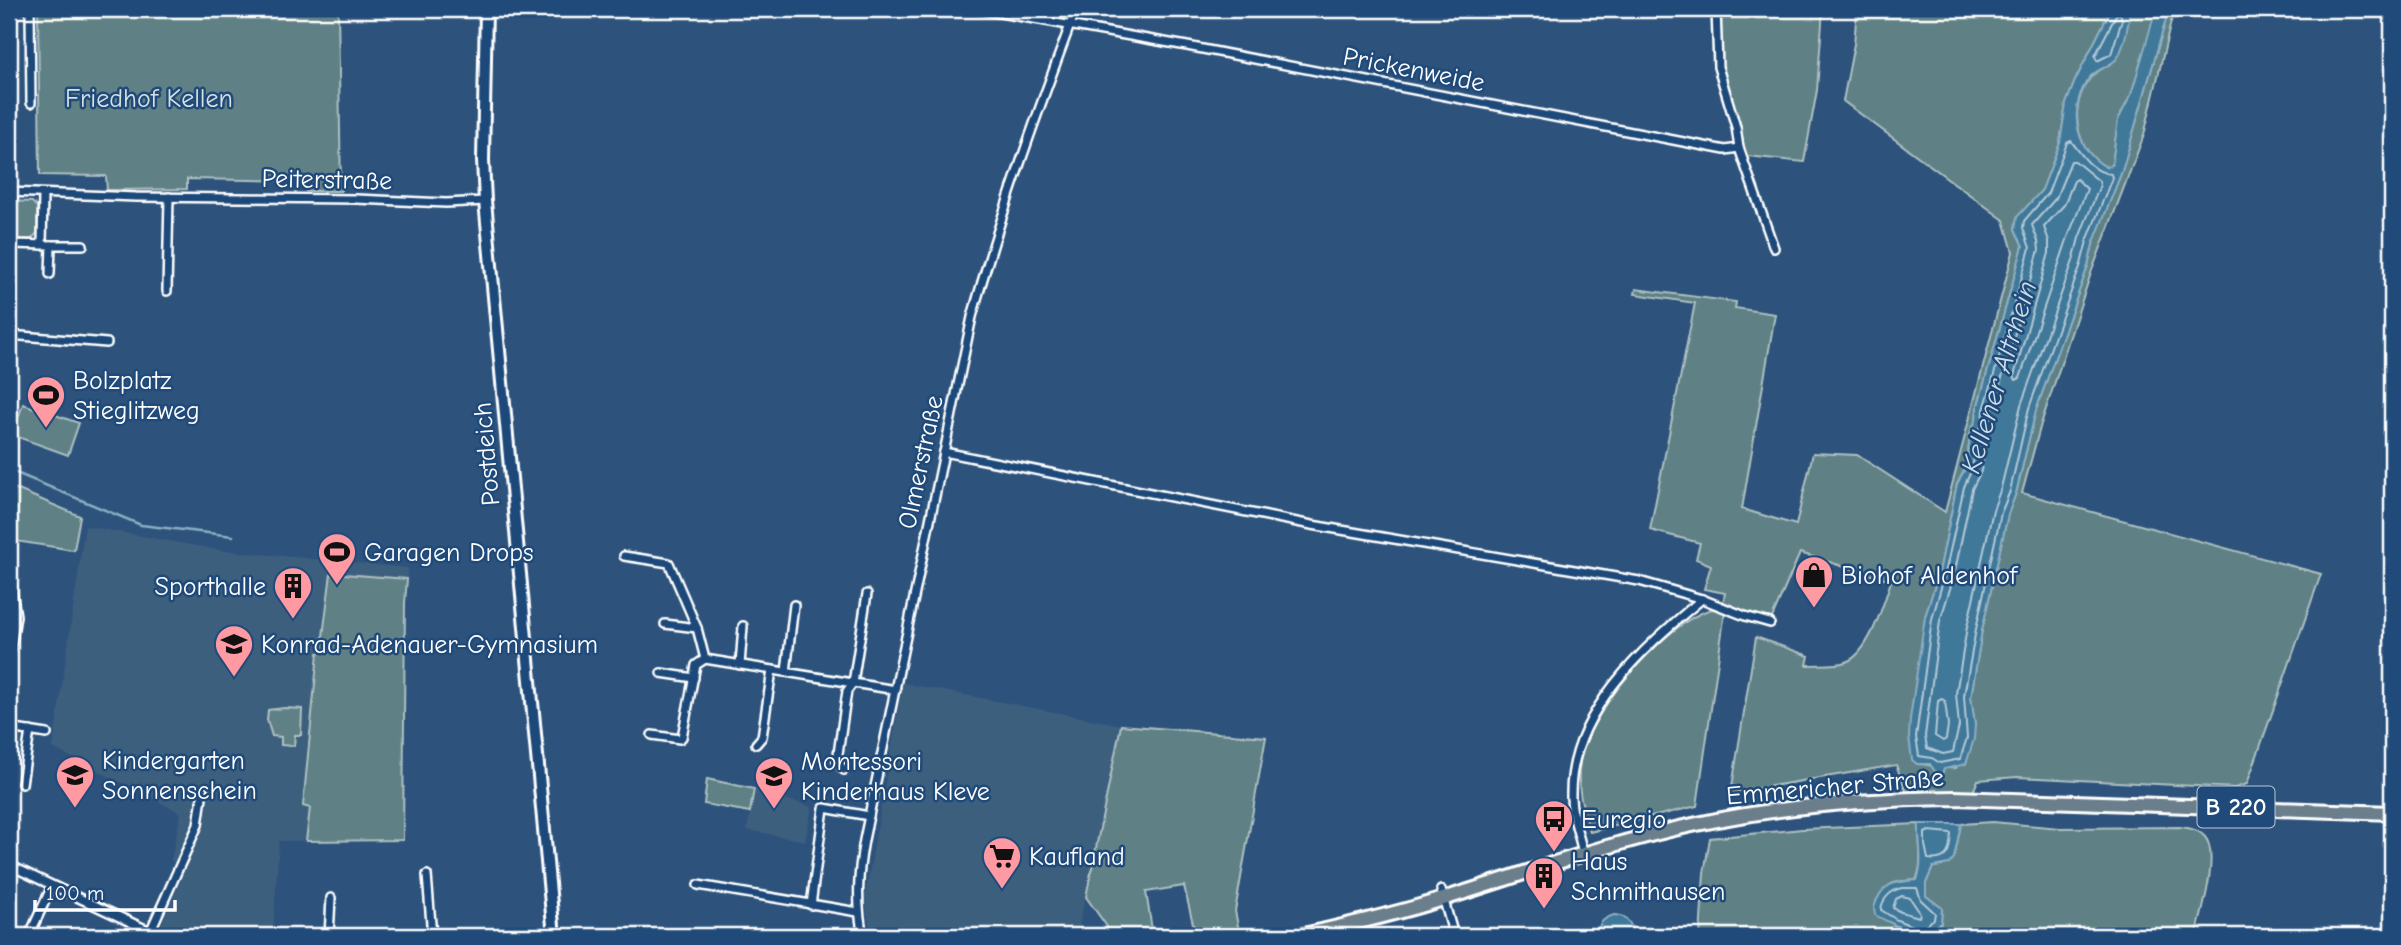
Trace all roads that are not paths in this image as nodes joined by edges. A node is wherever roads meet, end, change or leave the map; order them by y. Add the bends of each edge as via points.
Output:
1 (30, 9) edge
2 (486, 9) edge
3 (977, 9) edge
4 (1076, 9) edge
5 (1716, 9) edge
6 (1070, 25) junction
7 (31, 103) dead end
8 (1739, 148) junction
9 (9, 192) edge
10 (43, 194) junction
11 (169, 197) junction
12 (485, 201) junction
13 (9, 244) edge
14 (42, 245) junction
15 (83, 245) dead end
16 (51, 246) junction
17 (1774, 248) dead end
18 (50, 274) dead end
19 (167, 291) dead end
20 (9, 335) edge
21 (107, 344) dead end
22 (944, 452) junction
23 (624, 556) dead end
24 (10, 584) dead end
25 (867, 594) dead end
26 (1702, 599) junction
27 (794, 605) dead end
28 (1770, 623) dead end
29 (665, 624) dead end
30 (743, 626) dead end
31 (697, 628) junction
32 (9, 659) edge
33 (705, 659) junction
34 (740, 665) junction
35 (772, 670) junction
36 (786, 672) junction
37 (661, 673) dead end
38 (694, 678) junction
39 (853, 682) junction
40 (896, 690) junction
41 (9, 728) edge
42 (30, 732) junction
43 (47, 734) dead end
44 (652, 735) dead end
45 (756, 744) dead end
46 (844, 770) dead end
47 (22, 783) dead end
48 (203, 790) dead end
49 (2392, 813) edge
50 (869, 816) junction
51 (1583, 855) junction
52 (9, 865) edge
53 (428, 875) dead end
54 (52, 886) junction
55 (698, 886) dead end
56 (1443, 894) junction
57 (331, 898) dead end
58 (811, 905) junction
59 (858, 912) junction
60 (150, 932) junction
61 (29, 936) edge
62 (160, 936) edge
63 (329, 936) edge
64 (432, 936) edge
65 (554, 936) edge
66 (863, 936) edge
67 (1299, 936) edge
68 (1454, 936) edge

1 - 7 street
2 - 12 main road, Postdeich
3 - 6 street, Prickenweide
4 - 6 street, Olmerstraße
5 - 8 street via 1717,67
6 - 8 street, Prickenweide via 1725,150
6 - 22 street, Olmerstraße via 993,242
8 - 17 street
9 - 10 street, Peiterstraße
10 - 11 street, Peiterstraße
10 - 14 street
11 - 12 street, Peiterstraße
11 - 19 street
12 - 65 main road, Postdeich
13 - 14 street
14 - 16 street
15 - 16 street
16 - 18 street
20 - 21 street
22 - 26 street via 1312,526 1639,581
22 - 40 street, Olmerstraße
23 - 31 street via 669,563
24 - 32 street via 16,616
25 - 39 street
26 - 28 street
26 - 51 street via 1649,643 1614,684 1583,734 1573,766 1571,799
27 - 36 street
29 - 31 street
30 - 34 street
31 - 33 street
33 - 34 street
33 - 38 street via 696,665
34 - 35 street
35 - 36 street
35 - 45 street via 762,737
36 - 39 street
37 - 38 street
38 - 44 street via 682,737
39 - 40 street
39 - 46 street via 847,691 836,761
40 - 50 street, Olmerstraße
41 - 42 street
42 - 43 street
42 - 47 street
48 - 60 street via 198,825
49 - 51 main road, Emmericher Straße / B 220 via 1955,798 1866,801 1747,814
50 - 58 street via 824,808
50 - 59 street, Olmerstraße via 860,861
51 - 56 main road, B 220
52 - 54 street
53 - 64 street
54 - 60 street
54 - 61 street
55 - 58 street
56 - 67 main road, B 220
56 - 68 street
57 - 63 street
58 - 59 street
59 - 66 street, Olmerstraße
60 - 62 street

